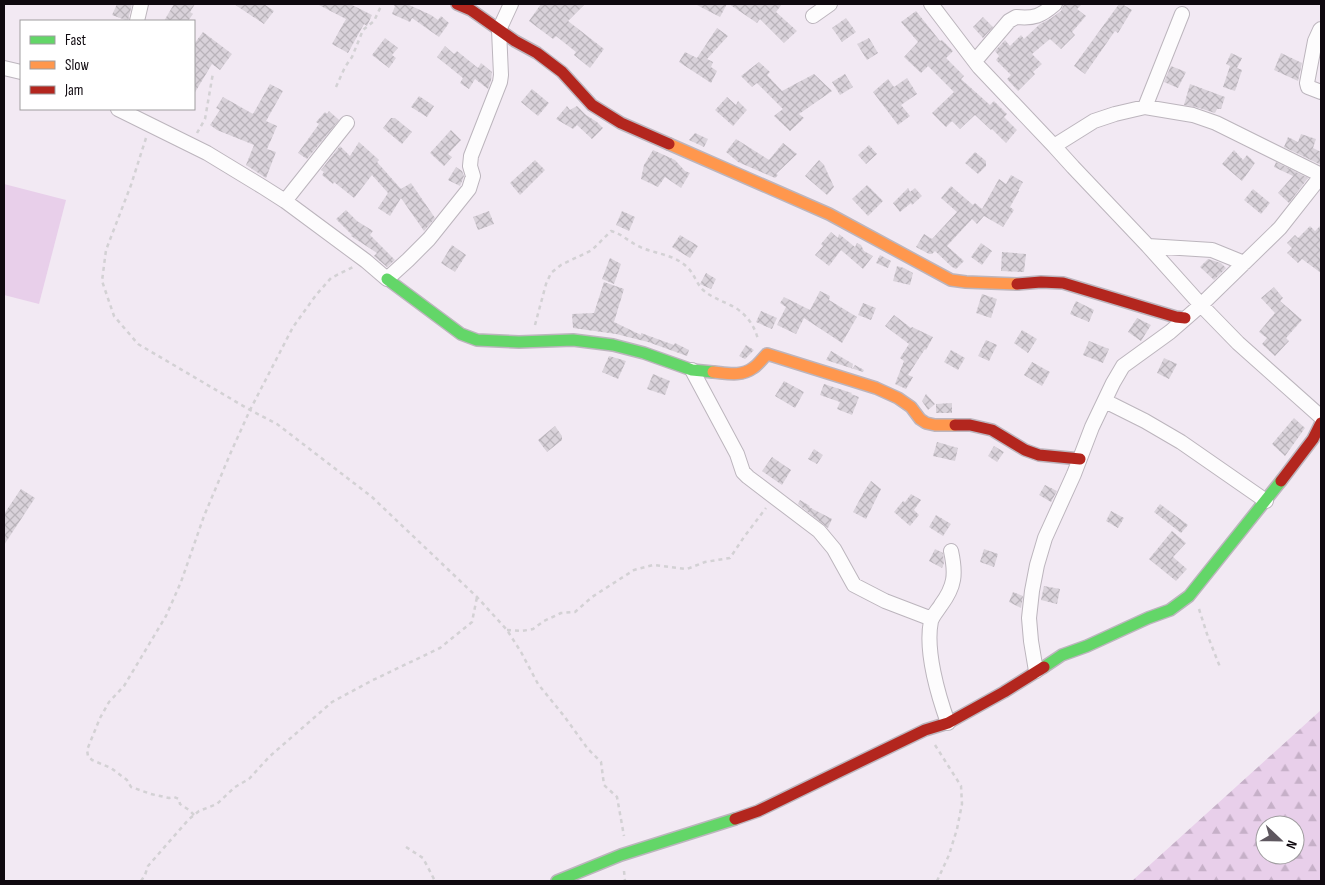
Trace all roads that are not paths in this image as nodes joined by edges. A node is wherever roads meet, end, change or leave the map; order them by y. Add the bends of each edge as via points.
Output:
1 (141, 4) edge
2 (458, 4) edge
3 (511, 4) edge
4 (830, 4) edge
5 (931, 4) edge
6 (1055, 4) edge
7 (1182, 14) dead end
8 (813, 16) dead end
9 (137, 20) edge
10 (1321, 29) edge
11 (499, 30) junction
12 (975, 62) junction
13 (4, 68) edge
14 (20, 72) edge
15 (1321, 92) edge
16 (1145, 107) junction
17 (120, 110) edge
18 (347, 123) dead end
19 (1054, 146) junction
20 (1321, 175) edge
21 (285, 201) junction
22 (1148, 246) junction
23 (1244, 263) junction
24 (387, 279) junction
25 (1201, 305) junction
26 (1185, 318) junction
27 (692, 370) junction
28 (1105, 401) junction
29 (1321, 417) edge
30 (1321, 423) edge
31 (1080, 459) junction
32 (1266, 501) junction
33 (951, 551) dead end
34 (932, 619) junction
35 (1036, 671) junction
36 (948, 723) junction
37 (557, 881) edge

1 - 9 street
2 - 11 street
3 - 11 street
4 - 8 street
5 - 12 street
6 - 12 street via 1037,17 1016,16
7 - 16 street
10 - 15 street via 1315,41 1307,82 1308,87
11 - 24 street via 500,82 471,156 473,176 469,189 429,239
11 - 26 street via 562,72 592,104 621,123 828,214 951,280 1063,283
12 - 19 street
13 - 14 street
16 - 19 street via 1094,122
16 - 20 street via 1193,115 1216,123
17 - 21 street via 191,146
18 - 21 street
19 - 22 street
20 - 23 street via 1280,228
21 - 24 street
22 - 23 street via 1212,250
22 - 25 street
23 - 25 street
24 - 27 street via 460,334 477,340 573,340 613,345
25 - 26 street
25 - 29 street via 1238,343
26 - 28 street via 1123,366
27 - 31 street via 742,374 767,354 876,388 911,407 926,423 970,425 992,430 1038,455
27 - 34 street via 737,454 743,472 819,531 834,549 854,585
28 - 31 street
28 - 32 street via 1181,442
30 - 32 street via 1313,439
31 - 35 street via 1045,538 1032,591 1031,640
32 - 35 street via 1189,596 1170,610 1062,655
33 - 34 street via 954,580 946,600
34 - 36 street via 929,637 932,662
35 - 36 street
36 - 37 street via 925,730 758,811 621,855

